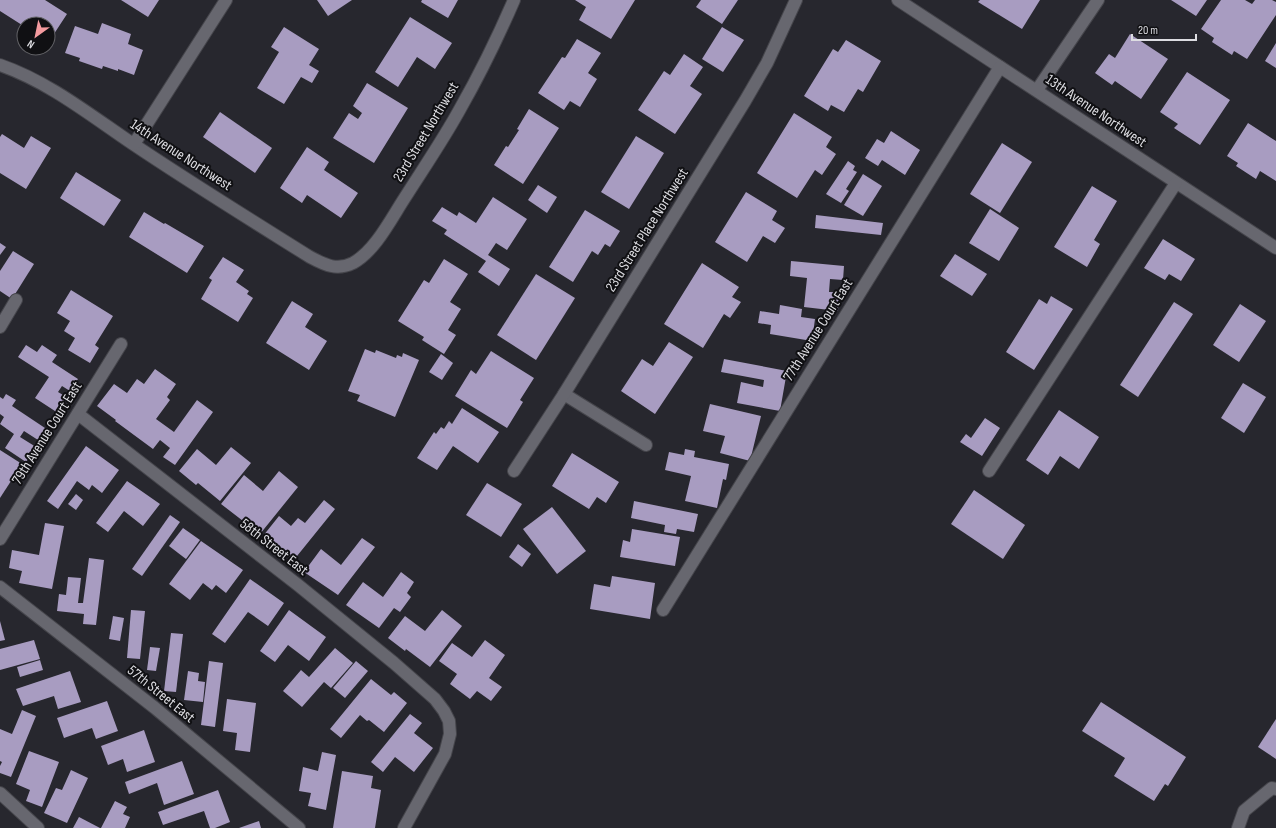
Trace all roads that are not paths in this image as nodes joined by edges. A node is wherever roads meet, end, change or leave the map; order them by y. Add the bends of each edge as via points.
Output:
1 (226, 0) edge
2 (514, 0) edge
3 (796, 0) edge
4 (898, 0) edge
5 (1098, 0) edge
6 (0, 65) edge
7 (1000, 67) junction
8 (1036, 90) junction
9 (134, 144) junction
10 (1176, 183) junction
11 (1276, 248) edge
12 (346, 266) joint
13 (16, 300) dead end
14 (0, 327) edge
15 (121, 344) dead end
16 (564, 394) junction
17 (78, 414) junction
18 (646, 446) dead end
19 (514, 471) dead end
20 (990, 471) dead end
21 (0, 539) edge
22 (0, 587) edge
23 (663, 610) dead end
24 (1276, 789) edge
25 (0, 793) edge
26 (38, 828) edge
27 (300, 828) edge
28 (404, 828) edge
29 (1238, 828) edge

1 - 9 street
2 - 12 street, 23rd Street Northwest via 481,70 437,147 376,241 360,258
3 - 16 street, 23rd Street Place Northwest via 767,63 745,102
4 - 7 street, 13th Avenue Northwest
5 - 8 street
6 - 9 street, 14th Avenue Northwest via 37,80
7 - 8 street, 13th Avenue Northwest
7 - 23 street, 77th Avenue Court East
8 - 10 street, 13th Avenue Northwest
9 - 12 street, 14th Avenue Northwest via 310,257 324,265
10 - 11 street, 13th Avenue Northwest
10 - 20 street
13 - 14 street
15 - 17 street, 79th Avenue Court East
16 - 18 street
16 - 19 street, 23rd Street Place Northwest
17 - 21 street, 79th Avenue Court East
17 - 28 street, 58th Street East via 291,580 435,699 449,721 450,734 445,754
22 - 27 street, 57th Street East via 161,713
24 - 29 street via 1272,788 1244,811
25 - 26 street

